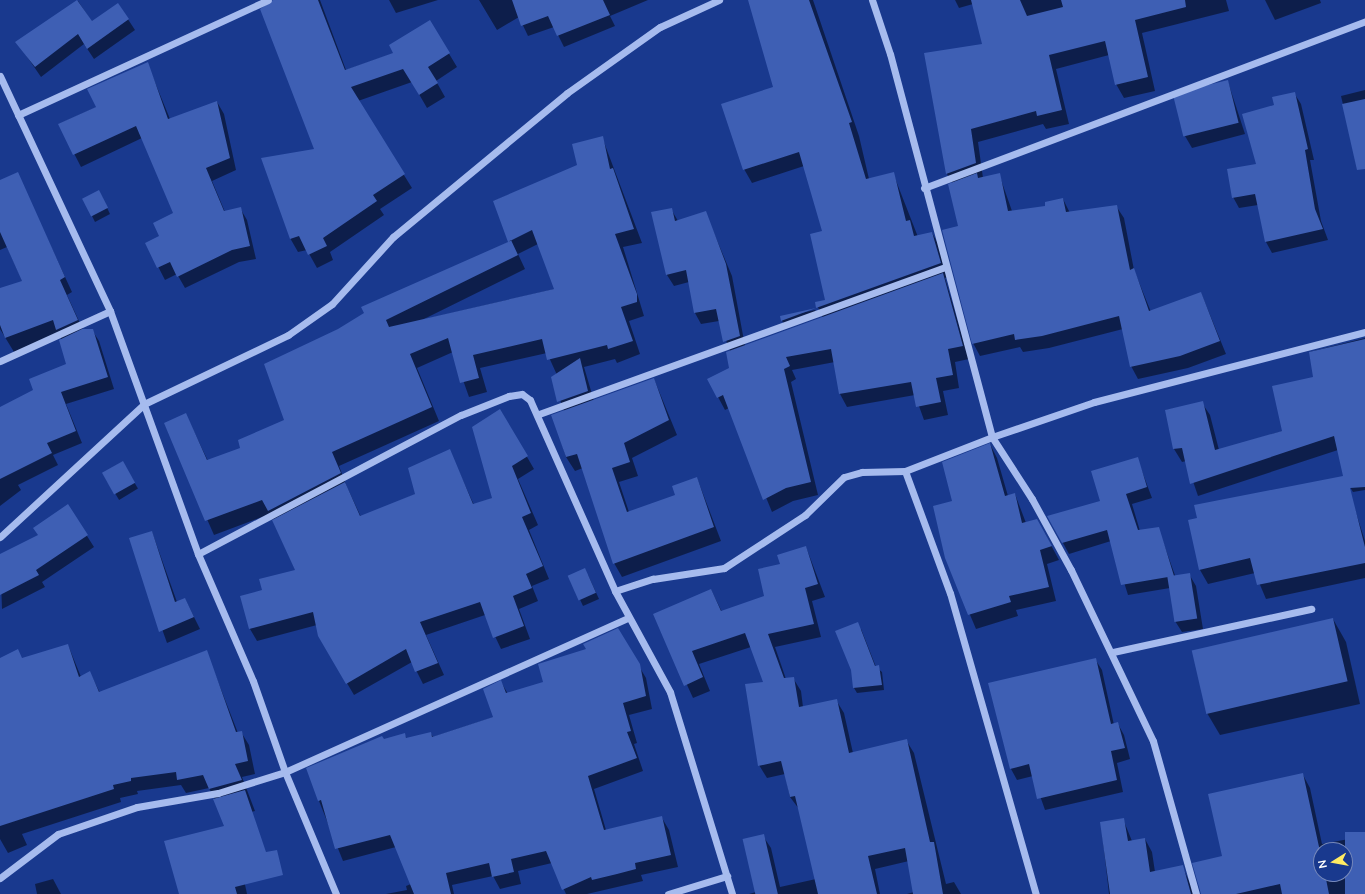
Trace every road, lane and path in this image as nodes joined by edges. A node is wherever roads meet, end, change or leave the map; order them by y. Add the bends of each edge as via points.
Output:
1 (268, 0) edge
2 (719, 0) edge
3 (872, 0) edge
4 (1365, 21) edge
5 (0, 76) edge
6 (18, 115) junction
7 (924, 188) junction
8 (945, 267) junction
9 (110, 311) junction
10 (1365, 332) edge
11 (0, 362) edge
12 (144, 404) junction
13 (539, 414) junction
14 (992, 437) junction
15 (905, 471) junction
16 (0, 537) edge
17 (198, 554) junction
18 (615, 591) junction
19 (1311, 609) dead end
20 (628, 618) junction
21 (1113, 652) junction
22 (285, 772) junction
23 (727, 876) junction
24 (0, 878) edge
25 (336, 894) edge
26 (668, 894) edge
27 (732, 894) edge
28 (1036, 894) edge
29 (1196, 894) edge

1 - 6 street
2 - 12 street via 660,27 567,93 393,237 332,304 288,336
3 - 7 street via 890,54
4 - 7 street
5 - 6 street
6 - 9 street
7 - 8 street
8 - 13 street
8 - 14 street
9 - 11 street
9 - 12 street
10 - 14 street via 1094,402
12 - 16 street
12 - 17 street
13 - 17 street via 522,394 495,400
13 - 18 street
14 - 15 street
14 - 21 street via 1032,499
15 - 18 street via 862,472 844,477 805,515 724,568 653,579
15 - 28 street via 950,593
17 - 22 street via 253,681
18 - 20 street
19 - 21 street
20 - 22 street
20 - 23 street via 670,692
21 - 29 street via 1153,741
22 - 24 street via 218,793 137,807 58,834
22 - 25 street
23 - 26 street
23 - 27 street

